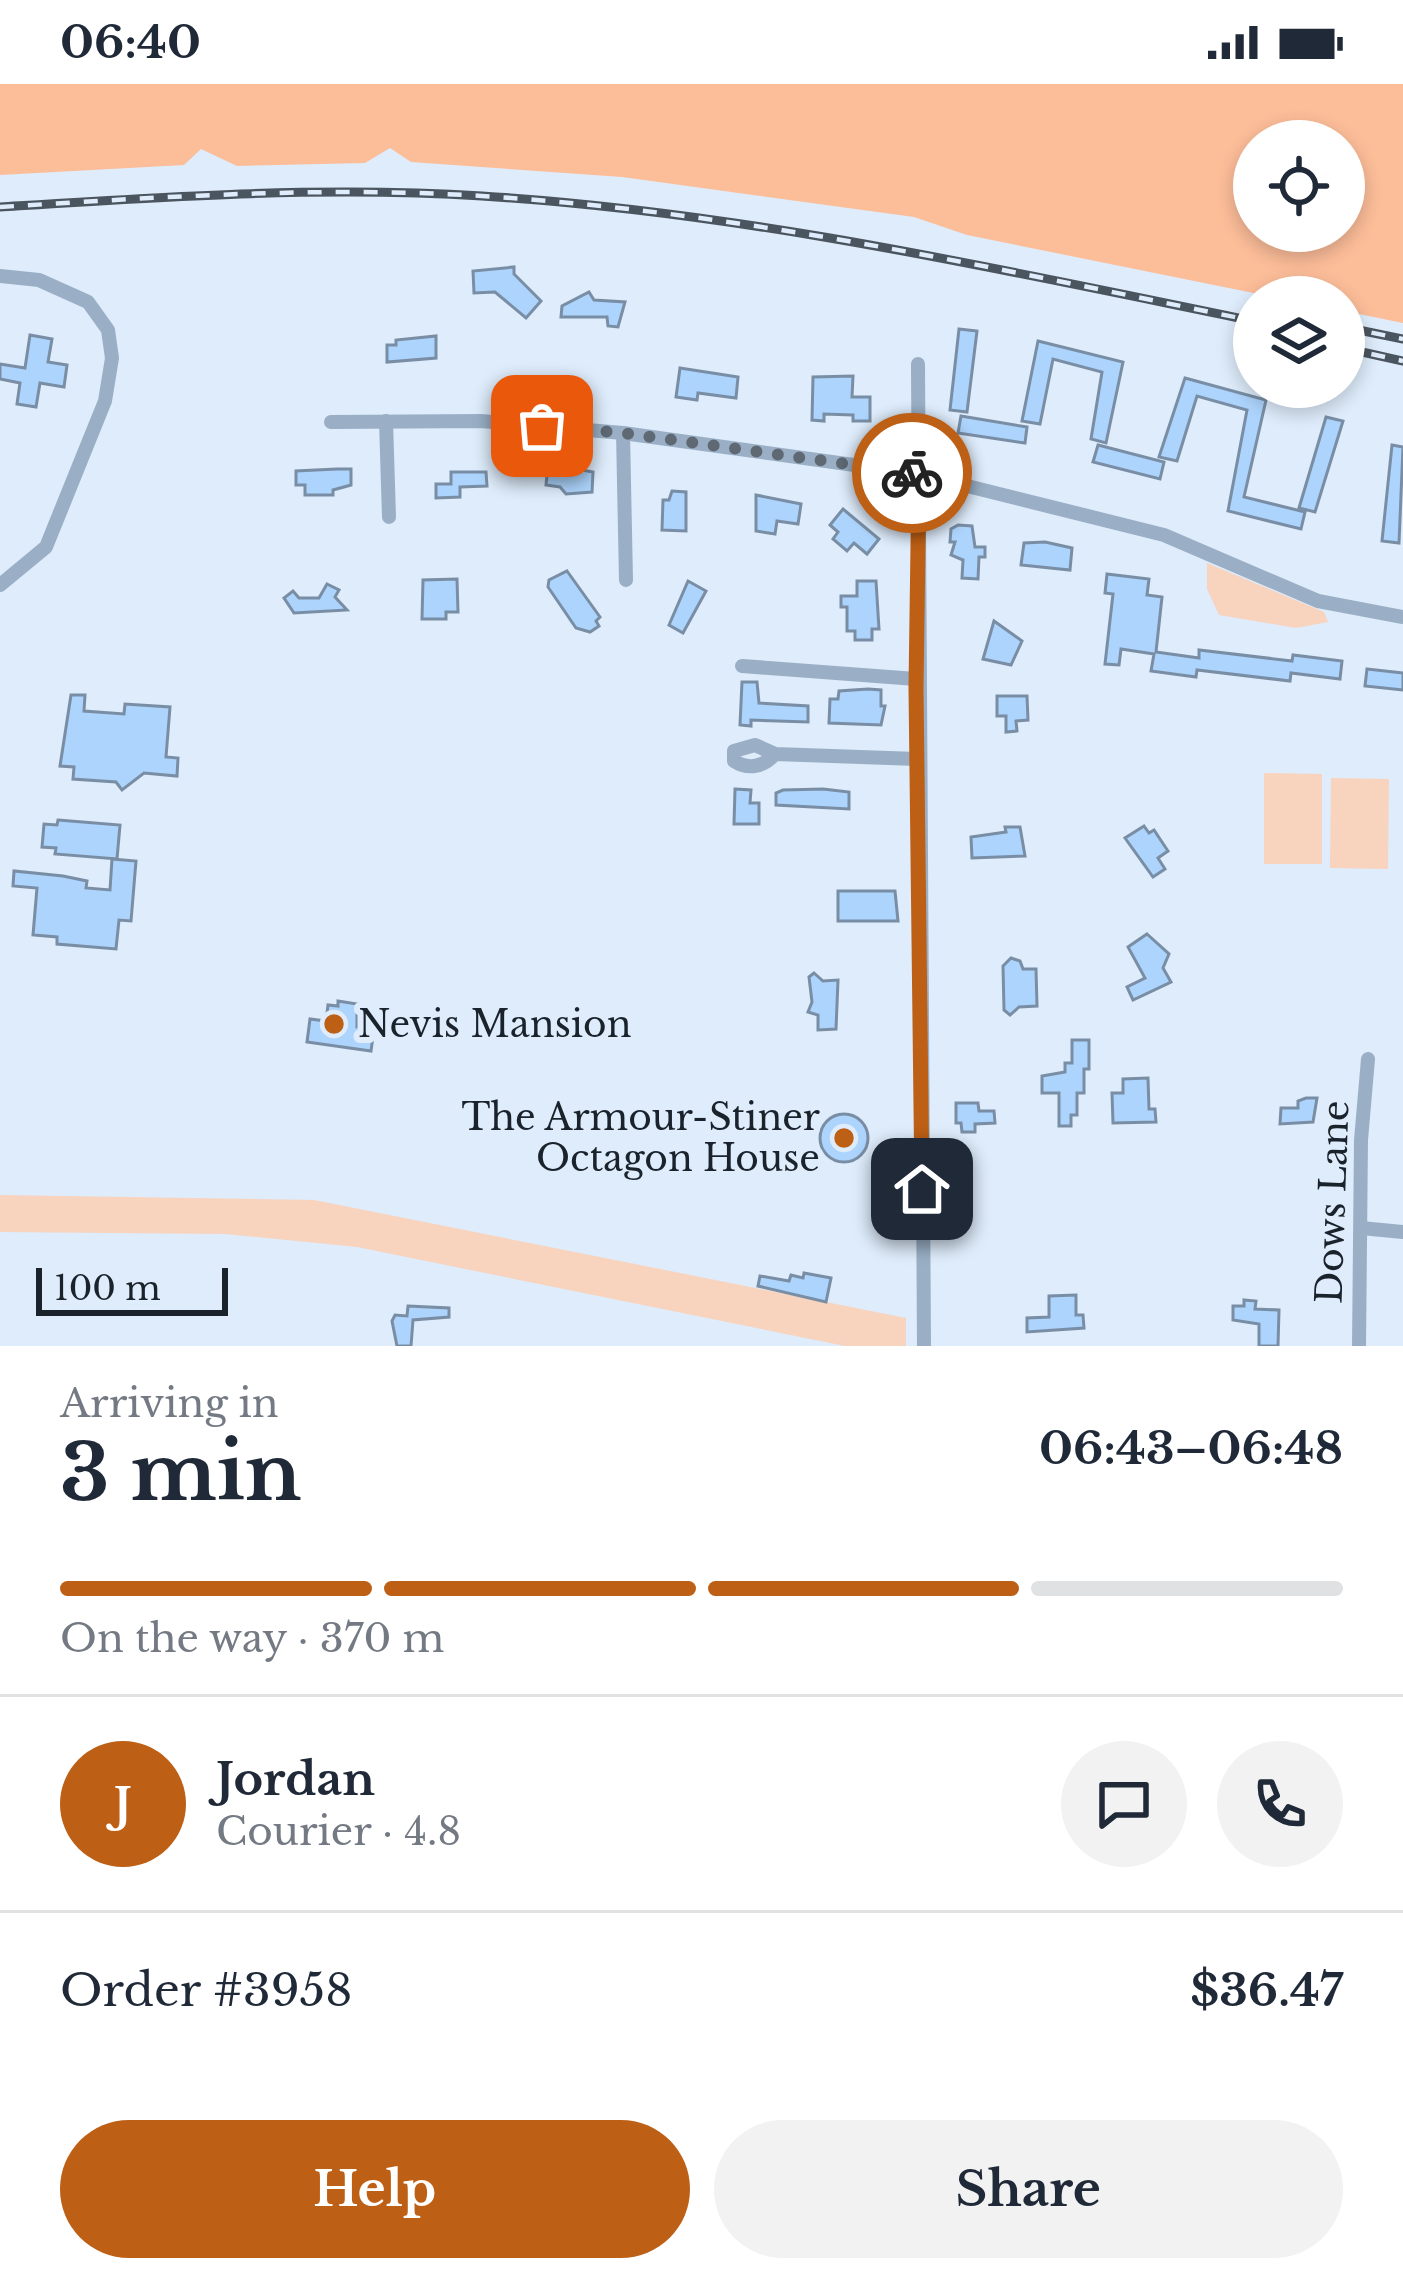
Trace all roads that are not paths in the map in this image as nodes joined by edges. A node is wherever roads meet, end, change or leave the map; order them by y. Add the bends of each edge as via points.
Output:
1 (0, 276) edge
2 (918, 364) dead end
3 (386, 421) junction
4 (331, 422) dead end
5 (623, 433) junction
6 (919, 474) junction
7 (389, 517) dead end
8 (626, 580) dead end
9 (0, 585) edge
10 (1403, 617) edge
11 (742, 666) dead end
12 (916, 680) junction
13 (775, 754) dead end
14 (917, 759) junction
15 (1368, 1059) dead end
16 (1361, 1228) junction
17 (1403, 1232) edge
18 (924, 1346) edge
19 (1359, 1346) edge

1 - 9 street via 58,285 88,302 108,330 112,358 105,401 46,548
2 - 6 street
3 - 4 street
3 - 5 street
3 - 7 street
5 - 6 street
5 - 8 street
6 - 10 street via 1164,535 1318,601
6 - 12 street
11 - 12 street
12 - 14 street
13 - 14 street
14 - 18 street
15 - 16 street, Dows Lane
16 - 17 street
16 - 19 street, Dows Lane

